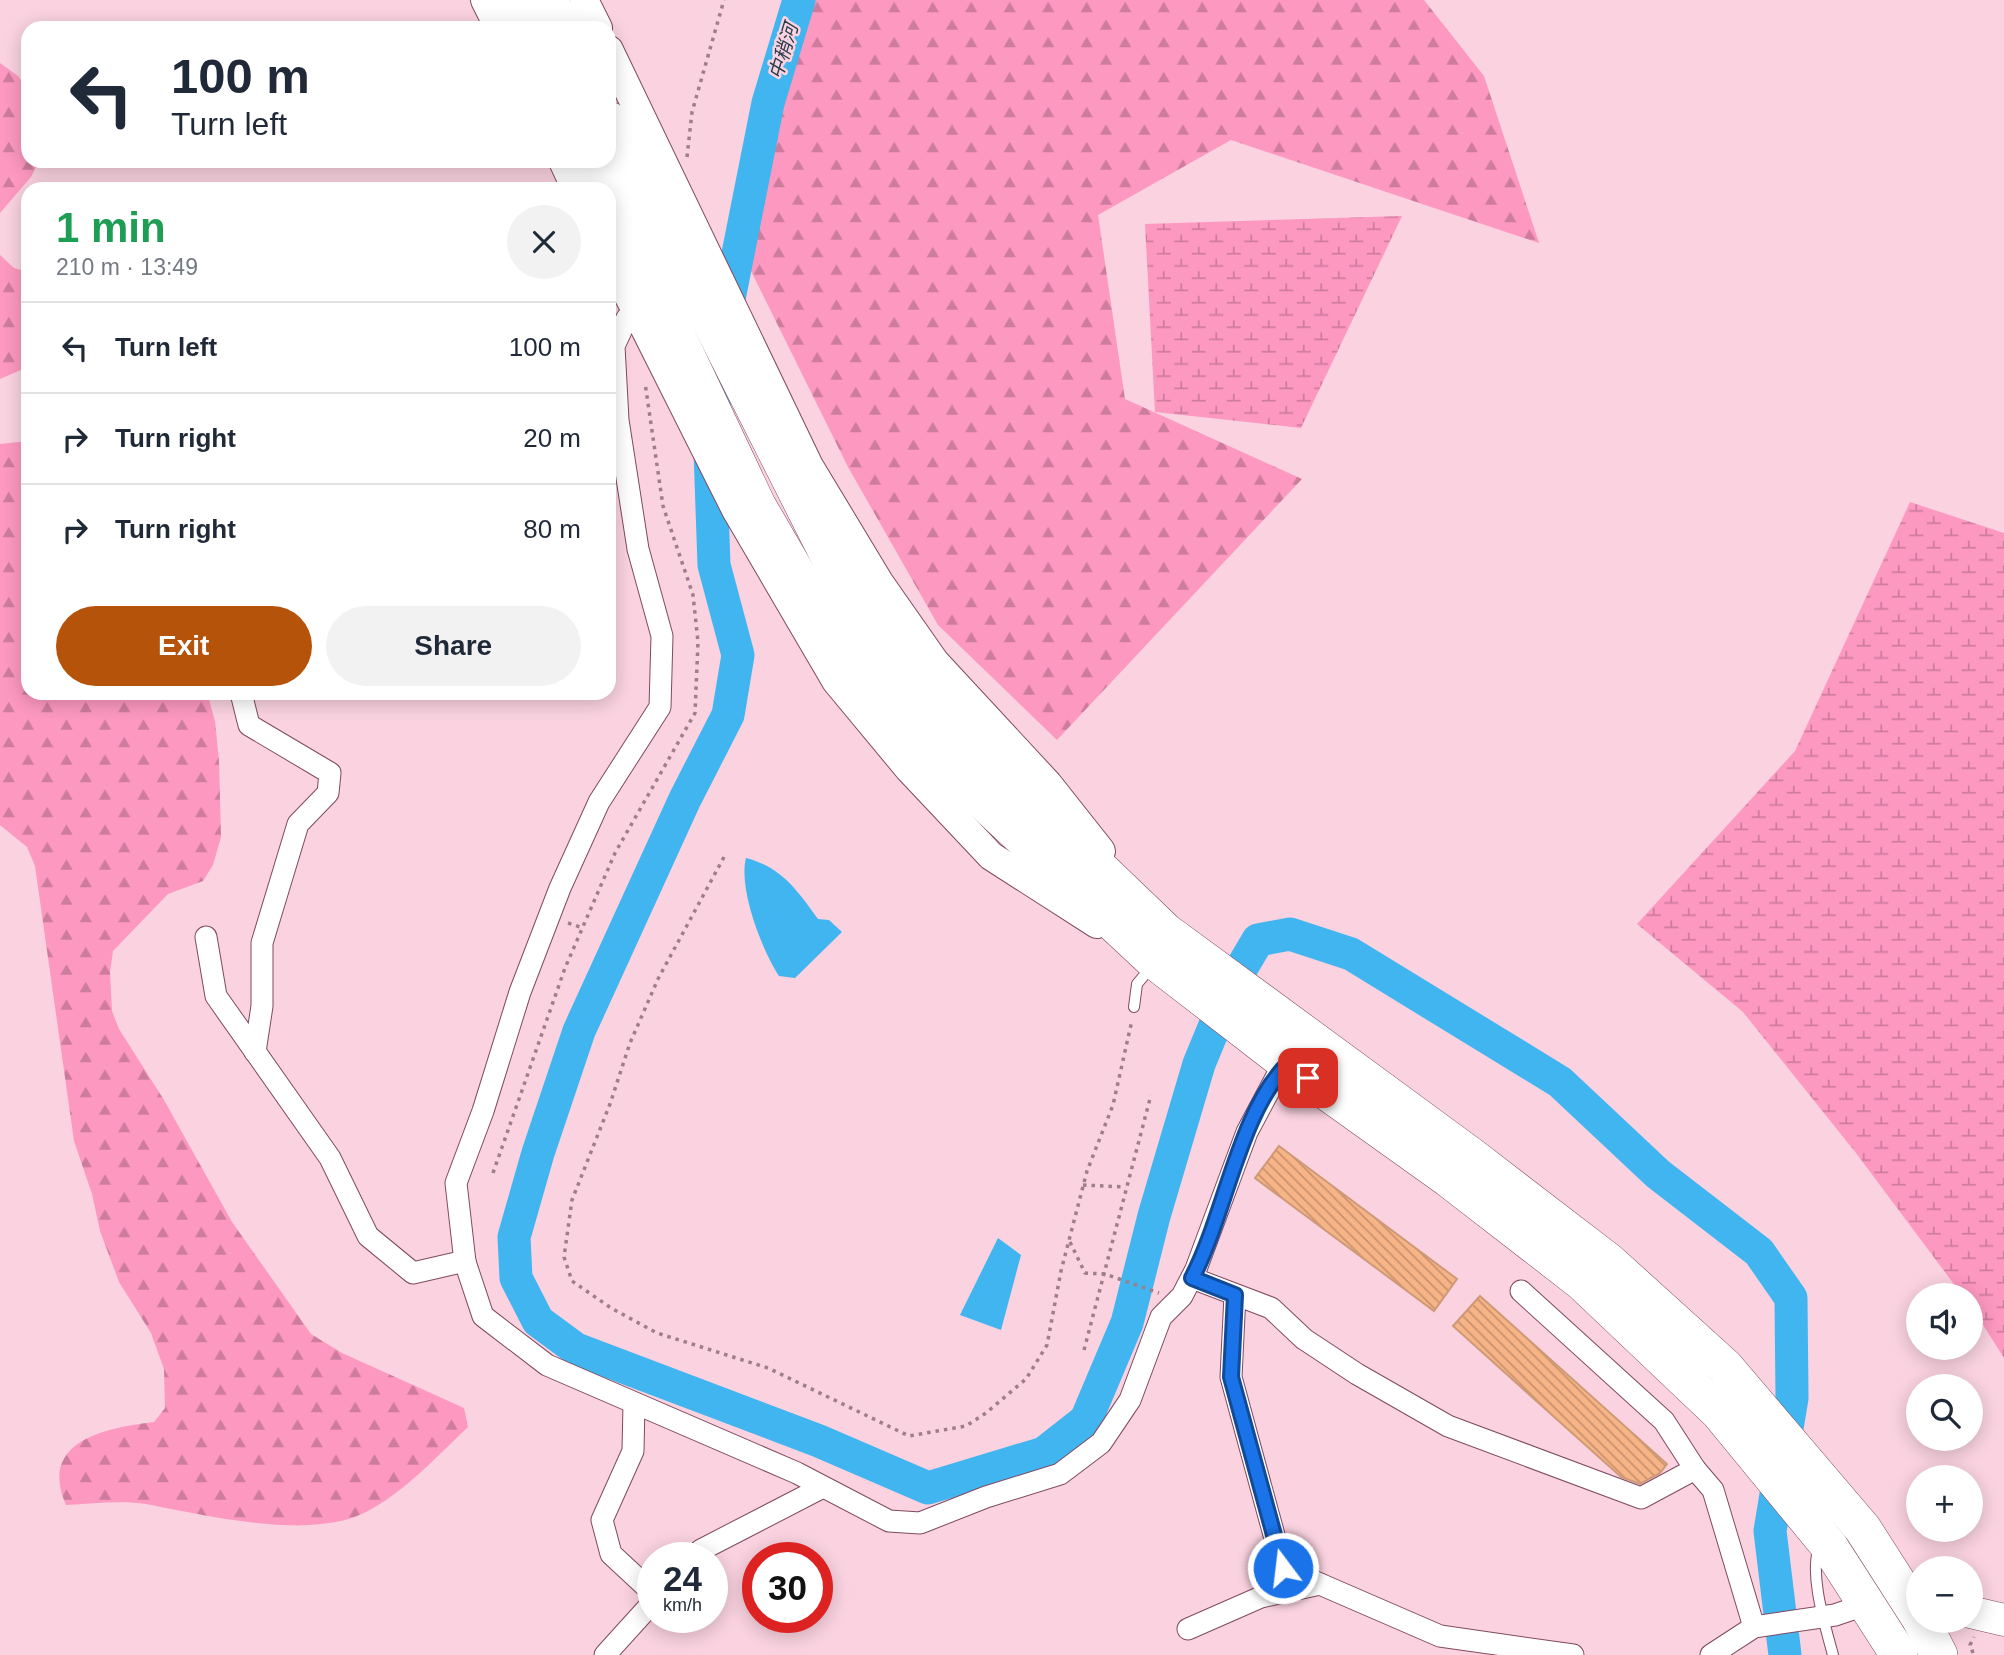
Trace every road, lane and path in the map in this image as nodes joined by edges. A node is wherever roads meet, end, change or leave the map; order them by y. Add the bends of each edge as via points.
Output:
1 (485, 0) edge
2 (513, 0) edge
3 (549, 0) edge
4 (584, 0) edge
5 (724, 0) edge
6 (496, 21) edge
7 (524, 21) edge
8 (560, 21) edge
9 (594, 21) edge
10 (616, 83) edge
11 (616, 140) edge
12 (616, 198) edge
13 (647, 231) edge
14 (636, 314) junction
15 (616, 342) edge
16 (616, 384) edge
17 (747, 507) junction
18 (243, 700) edge
19 (724, 857) dead end
20 (206, 937) dead end
21 (1158, 951) junction
22 (1134, 1007) joint
23 (1299, 1051) junction
24 (255, 1052) junction
25 (1151, 1095) dead end
26 (1083, 1185) junction
27 (1125, 1187) junction
28 (1069, 1240) junction
29 (465, 1261) junction
30 (1105, 1274) junction
31 (1192, 1278) junction
32 (1153, 1290) dead end
33 (1521, 1291) dead end
34 (1235, 1295) junction
35 (1084, 1350) dead end
36 (634, 1404) junction
37 (1695, 1469) junction
38 (823, 1487) junction
39 (716, 1542) edge
40 (1826, 1542) junction
41 (1871, 1543) junction
42 (1906, 1573) edge
43 (637, 1578) edge
44 (1320, 1584) junction
45 (1906, 1597) edge
46 (1867, 1604) junction
47 (1983, 1615) edge
48 (1823, 1617) junction
49 (637, 1620) edge
50 (2004, 1620) edge
51 (1754, 1627) junction
52 (1188, 1629) dead end
53 (1928, 1633) edge
54 (605, 1655) edge
55 (1573, 1655) edge
56 (1711, 1655) edge
57 (1833, 1655) edge
58 (1899, 1655) edge
59 (1939, 1655) edge

1 - 6 street
2 - 7 highway
3 - 8 highway
4 - 9 street
5 - 13 path via 692,112
10 - 13 street
11 - 13 highway
12 - 13 highway
13 - 14 street
13 - 17 highway
13 - 21 street via 770,383 809,466 879,582 935,662 1048,784
13 - 21 highway via 842,582 906,670
14 - 15 street via 627,318
14 - 17 street
16 - 29 street via 638,549 662,636 660,706 599,802 520,992 456,1184
17 - 21 highway via 871,680 970,789
18 - 24 street via 249,725 330,773 328,793 298,824 262,943 262,1006
19 - 28 path via 658,979 572,1200 564,1257 572,1281 657,1333 768,1368 909,1436 966,1426 1026,1379 1047,1345
20 - 24 street via 216,996
21 - 22 lane via 1137,984
21 - 23 highway
22 - 26 path via 1113,1105
23 - 31 street via 1278,1073 1247,1132
23 - 40 highway via 1449,1179 1582,1282 1719,1412
23 - 41 highway via 1471,1156 1609,1262 1725,1367
24 - 29 street via 330,1158 368,1236 413,1273
25 - 27 path
26 - 27 path
26 - 28 path
27 - 30 path
28 - 30 path via 1086,1273
29 - 36 street via 483,1317 547,1366
30 - 32 path
30 - 35 path
31 - 34 street
31 - 38 street via 1161,1317 1130,1400 1101,1443 1060,1474 920,1523 889,1521
33 - 37 street via 1664,1421
34 - 37 street via 1271,1308 1304,1339 1356,1374 1448,1426 1642,1498
34 - 44 street via 1231,1377 1283,1568
36 - 38 street
36 - 43 street via 633,1451 602,1520 611,1554
37 - 51 street via 1713,1490
38 - 39 street
40 - 46 highway
40 - 48 lane via 1814,1557
41 - 42 main road
41 - 45 highway
44 - 52 street via 1261,1597
44 - 55 street via 1440,1636
46 - 48 street
46 - 58 highway
47 - 50 main road
48 - 51 street
48 - 57 lane
49 - 54 street
51 - 56 street
53 - 59 highway

